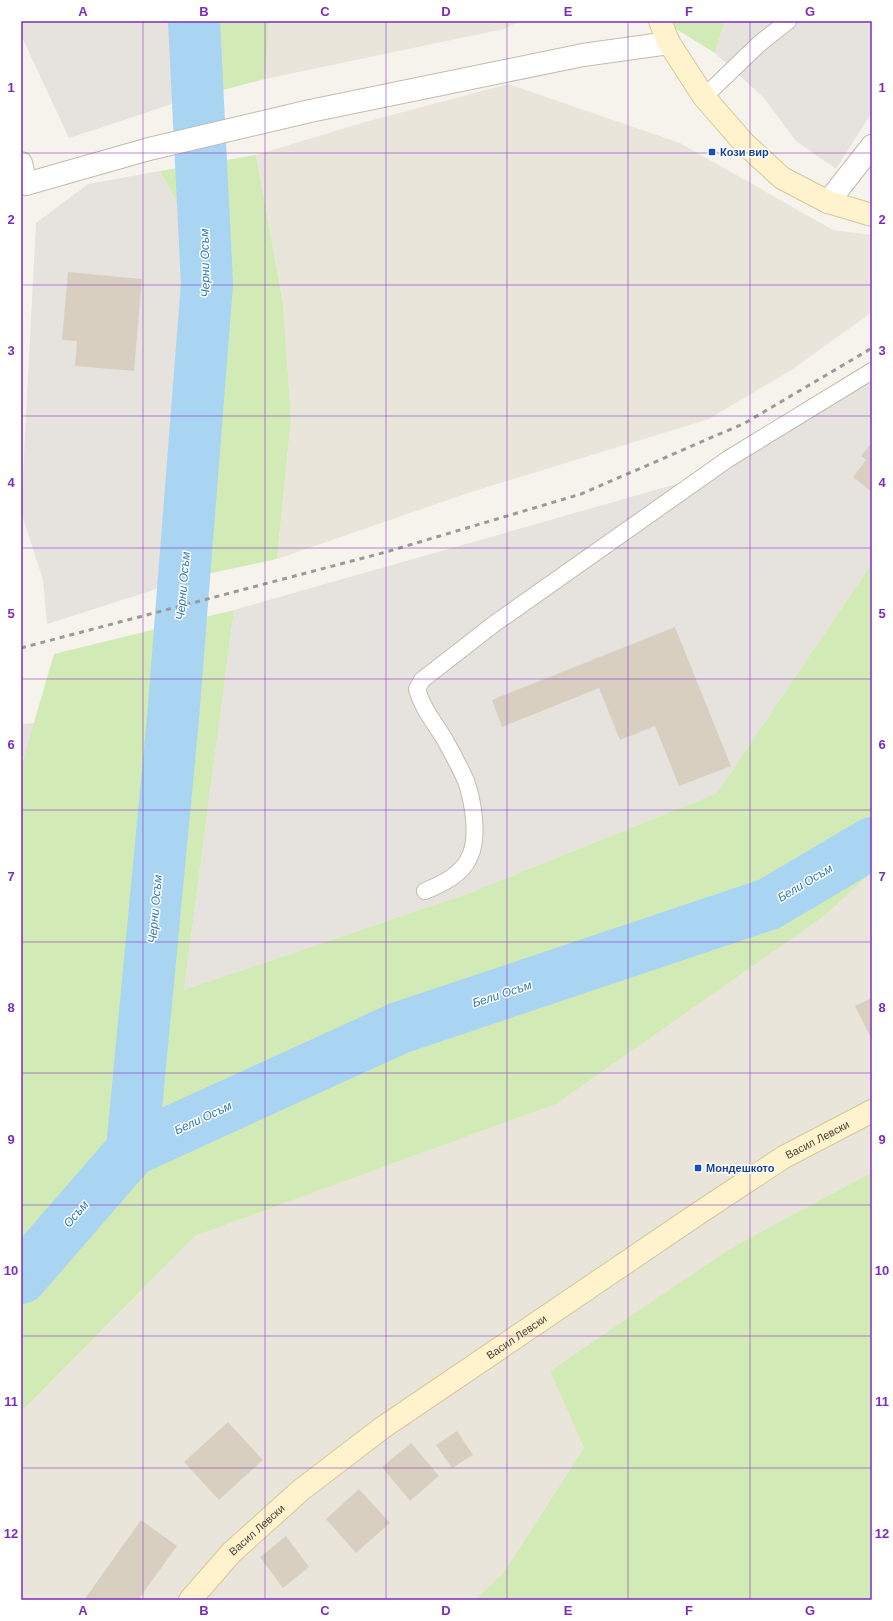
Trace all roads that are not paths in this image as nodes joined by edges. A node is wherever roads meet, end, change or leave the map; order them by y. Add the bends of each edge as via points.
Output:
1 (660, 21) edge
2 (788, 21) edge
3 (669, 43) junction
4 (704, 97) junction
5 (872, 146) edge
6 (23, 179) edge
7 (828, 202) junction
8 (872, 215) edge
9 (872, 371) edge
10 (426, 891) dead end
11 (872, 1111) edge
12 (190, 1600) edge

1 - 3 main road
2 - 4 lane via 759,44
3 - 4 main road
3 - 6 street via 583,55 310,111
4 - 7 main road via 744,143 782,178
5 - 7 street
7 - 8 main road
9 - 10 lane via 728,459 494,624 422,680 417,689 420,701 466,781 474,817 474,842 470,857 458,872
11 - 12 main road, Васил Левски via 784,1157 382,1428 301,1490 232,1552

